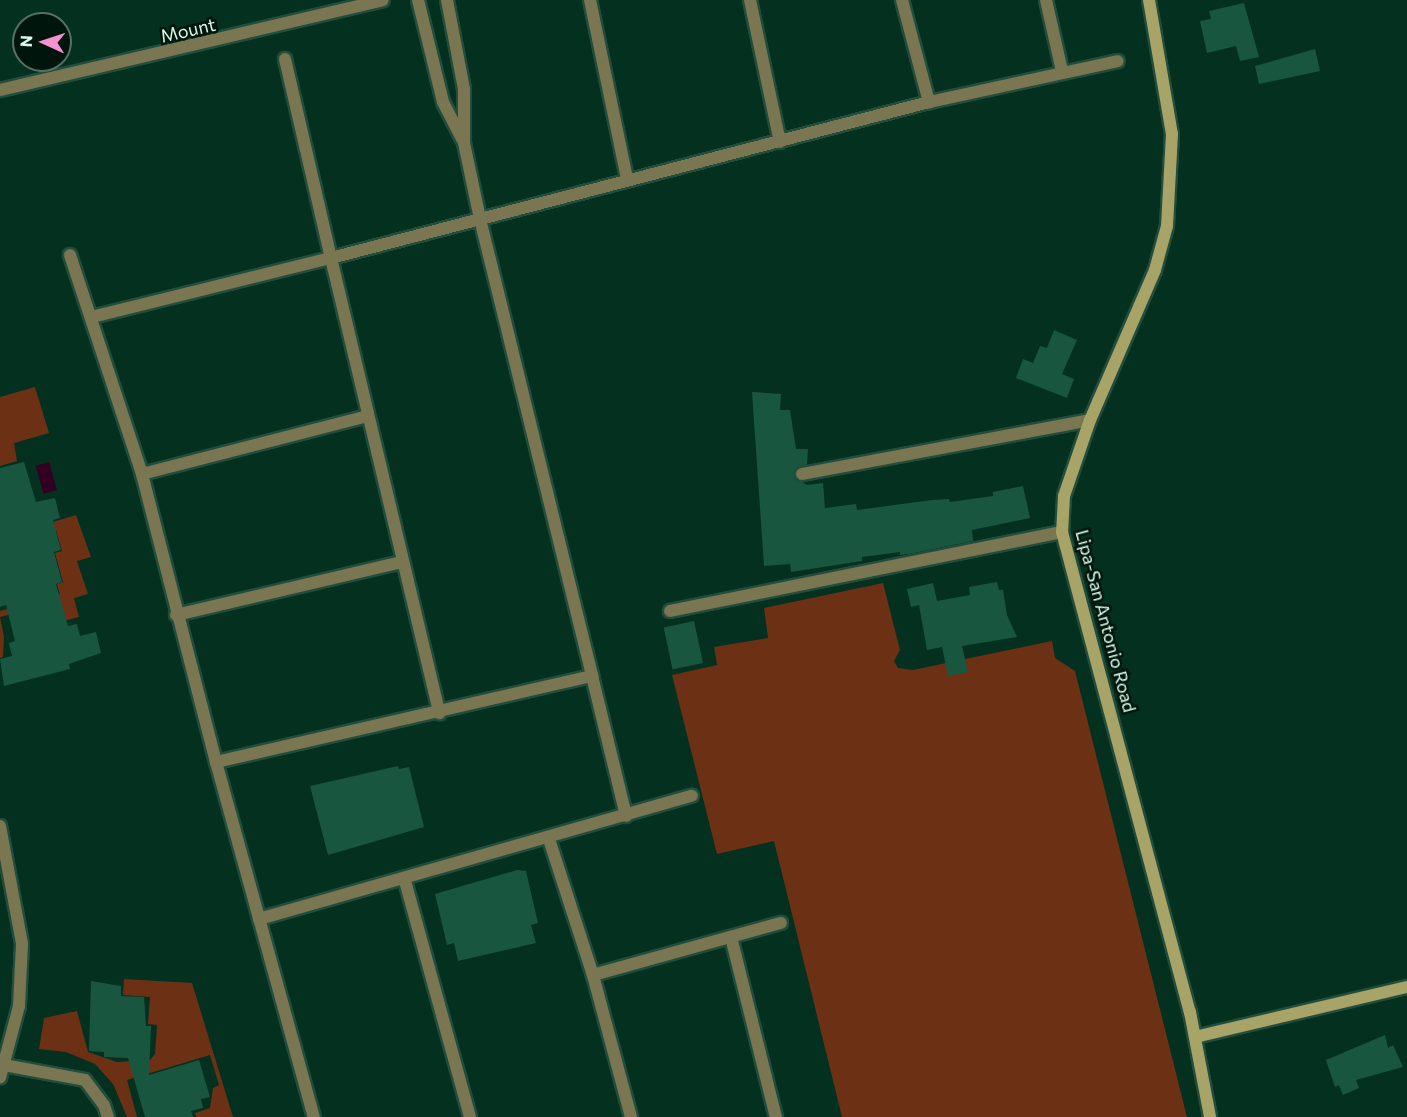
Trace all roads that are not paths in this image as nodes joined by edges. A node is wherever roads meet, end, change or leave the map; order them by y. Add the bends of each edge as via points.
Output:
1 (383, 0) edge
2 (418, 0) edge
3 (447, 0) edge
4 (590, 0) edge
5 (750, 0) edge
6 (902, 0) edge
7 (1046, 0) edge
8 (1149, 0) edge
9 (285, 58) dead end
10 (1118, 61) dead end
11 (1062, 70) junction
12 (0, 90) edge
13 (929, 102) junction
14 (780, 142) junction
15 (464, 143) junction
16 (627, 179) junction
17 (480, 219) junction
18 (70, 255) dead end
19 (331, 258) junction
20 (92, 317) junction
21 (368, 416) junction
22 (1090, 420) junction
23 (142, 474) junction
24 (802, 474) dead end
25 (1062, 532) junction
26 (402, 562) junction
27 (669, 611) dead end
28 (176, 615) junction
29 (592, 676) junction
30 (439, 712) junction
31 (216, 762) junction
32 (692, 796) dead end
33 (626, 816) junction
34 (0, 826) edge
35 (549, 839) junction
36 (405, 881) junction
37 (259, 919) junction
38 (781, 923) dead end
39 (731, 937) junction
40 (593, 975) junction
41 (1407, 987) edge
42 (1195, 1037) junction
43 (4, 1065) junction
44 (0, 1078) edge
45 (108, 1117) edge
46 (314, 1117) edge
47 (470, 1117) edge
48 (631, 1117) edge
49 (776, 1117) edge
50 (1210, 1117) edge

1 - 12 street, Mount
2 - 15 street via 443,102
3 - 15 street via 464,89
4 - 16 street
5 - 14 street
6 - 13 street
7 - 11 street
8 - 22 main road, Lipa-San Antonio Road via 1172,134 1167,226 1155,270
9 - 19 street
10 - 11 street
11 - 13 street
13 - 14 street
14 - 16 street
15 - 17 street
16 - 17 street
17 - 19 street
17 - 29 street
18 - 20 street
19 - 20 street
19 - 21 street
20 - 23 street
21 - 23 street
21 - 26 street
22 - 24 street
22 - 25 main road, Lipa-San Antonio Road via 1064,496
23 - 28 street
25 - 27 street
25 - 42 main road, Lipa-San Antonio Road
26 - 28 street
26 - 30 street
28 - 31 street
29 - 30 street
29 - 33 street
30 - 31 street
31 - 37 street
32 - 33 street
33 - 35 street
34 - 43 street via 22,944 19,1006
35 - 36 street
35 - 40 street
36 - 37 street
36 - 47 street
37 - 46 street
38 - 39 street
39 - 40 street
39 - 49 street
40 - 48 street
41 - 42 main road
42 - 50 main road, Lipa-San Antonio Road
43 - 44 street
43 - 45 street via 85,1080

